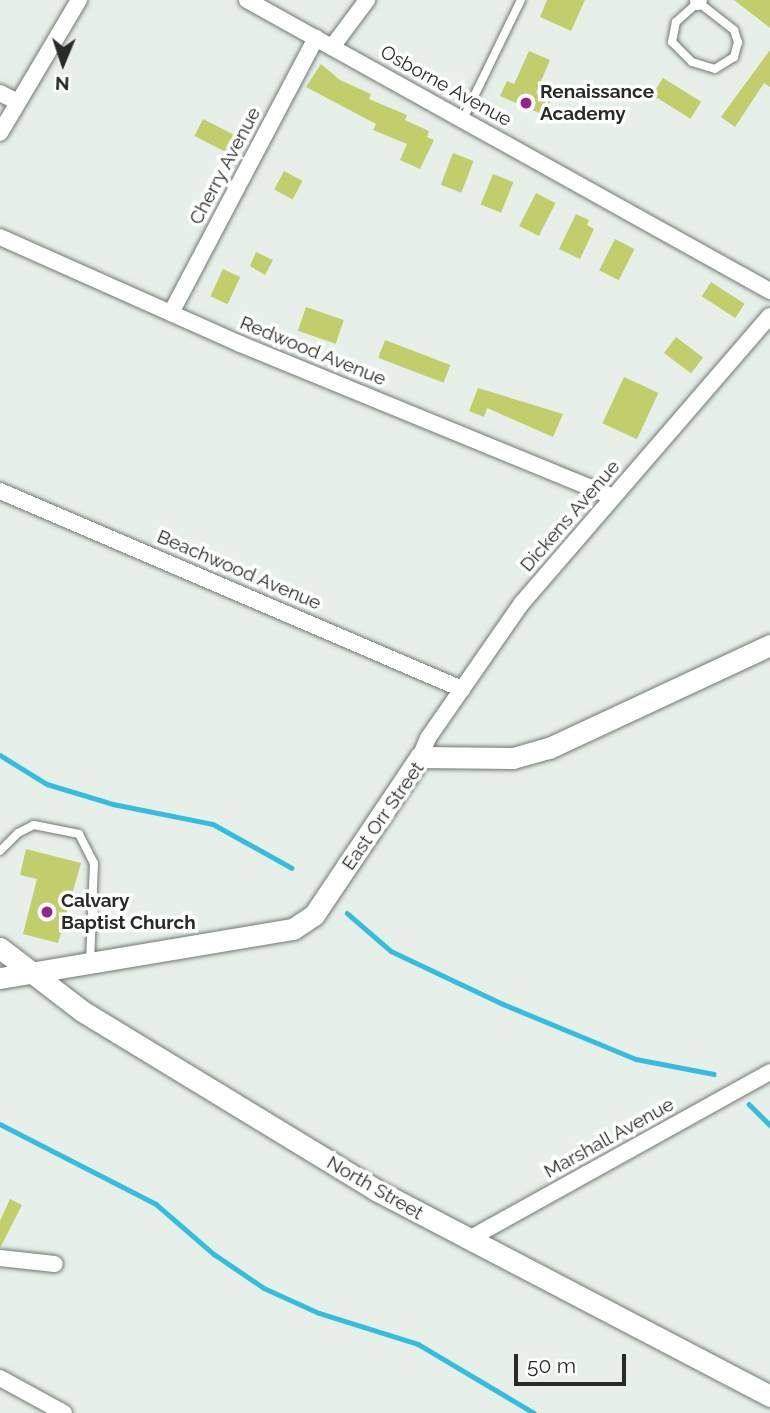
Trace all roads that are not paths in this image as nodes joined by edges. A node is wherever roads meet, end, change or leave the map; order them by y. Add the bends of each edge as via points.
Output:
1 (79, 0) edge
2 (247, 0) edge
3 (366, 0) edge
4 (521, 0) edge
5 (699, 1) edge
6 (316, 38) junction
7 (332, 47) junction
8 (0, 93) edge
9 (18, 102) junction
10 (463, 119) junction
11 (0, 133) edge
12 (0, 237) edge
13 (770, 291) edge
14 (171, 313) junction
15 (770, 316) edge
16 (0, 491) edge
17 (613, 497) junction
18 (770, 645) edge
19 (462, 689) junction
20 (419, 757) junction
21 (0, 852) edge
22 (0, 947) edge
23 (90, 961) junction
24 (30, 971) junction
25 (0, 978) edge
26 (770, 1072) edge
27 (467, 1240) junction
28 (0, 1258) edge
29 (55, 1264) dead end
30 (0, 1378) edge
31 (770, 1396) edge
32 (64, 1413) edge

1 - 9 street
2 - 6 street, Osborne Avenue
3 - 7 street
4 - 10 lane
5 - 5 lane via 676,22 672,42 692,62 715,69 734,57 738,42 734,30
6 - 7 street, Osborne Avenue
6 - 14 street, Cherry Avenue
7 - 10 street, Osborne Avenue
8 - 9 street
9 - 11 street
10 - 13 street, Osborne Avenue
12 - 14 street, Redwood Avenue
14 - 17 street, Redwood Avenue
15 - 17 street, Dickens Avenue
16 - 19 street, Beachwood Avenue
17 - 19 street, Dickens Avenue via 522,603
18 - 20 street, East Orr Street via 549,748 513,758
19 - 20 street, Dickens Avenue
20 - 23 street, East Orr Street via 314,915 293,929
21 - 23 lane via 34,824 79,834 94,863
22 - 24 street, North Street
23 - 24 street, East Orr Street
24 - 25 street, East Orr Street
24 - 27 street, North Street via 105,1025
26 - 27 street, Marshall Avenue
27 - 31 street, North Street
28 - 29 street
30 - 32 street

